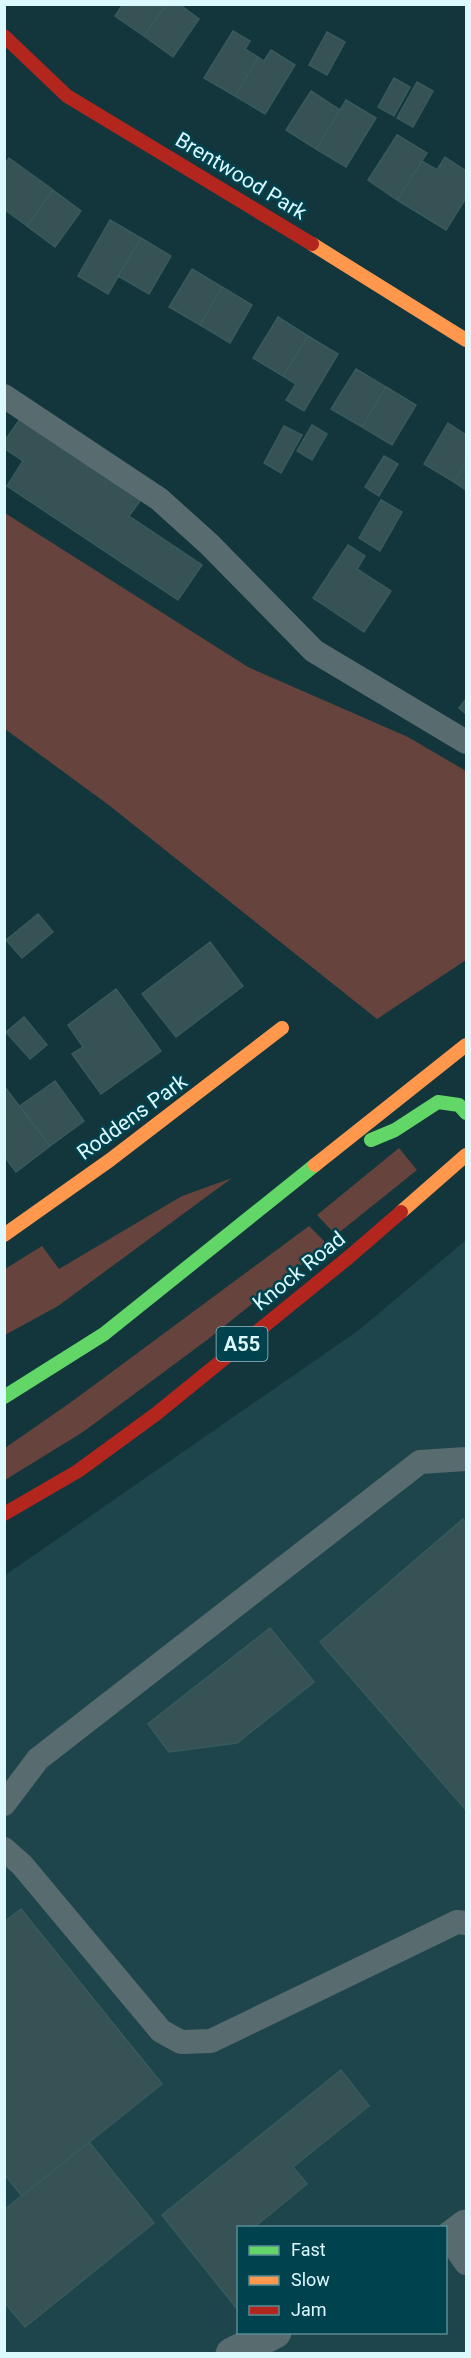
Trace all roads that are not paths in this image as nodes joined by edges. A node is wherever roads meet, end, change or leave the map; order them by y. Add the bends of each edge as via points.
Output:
1 (4, 36) edge
2 (466, 340) edge
3 (4, 396) edge
4 (466, 742) edge
5 (282, 1028) dead end
6 (466, 1045) edge
7 (466, 1113) edge
8 (466, 1155) edge
9 (327, 1158) junction
10 (4, 1235) edge
11 (4, 1397) edge
12 (466, 1459) edge
13 (4, 1514) edge
14 (4, 1804) edge
15 (4, 1850) edge
16 (466, 1923) edge
17 (271, 2334) edge
18 (232, 2354) edge

1 - 2 main road, Brentwood Park via 67,96
3 - 4 lane via 159,499 314,651
5 - 10 main road, Roddens Park
6 - 9 main road
7 - 9 main road via 459,1105 438,1101 395,1130
8 - 13 main road, Knock Road / A55 via 349,1257 156,1414 78,1471
9 - 11 main road via 104,1334
12 - 14 lane via 420,1462 38,1759
15 - 16 lane via 22,1865 160,2031 181,2042 211,2041 457,1922
17 - 18 street

